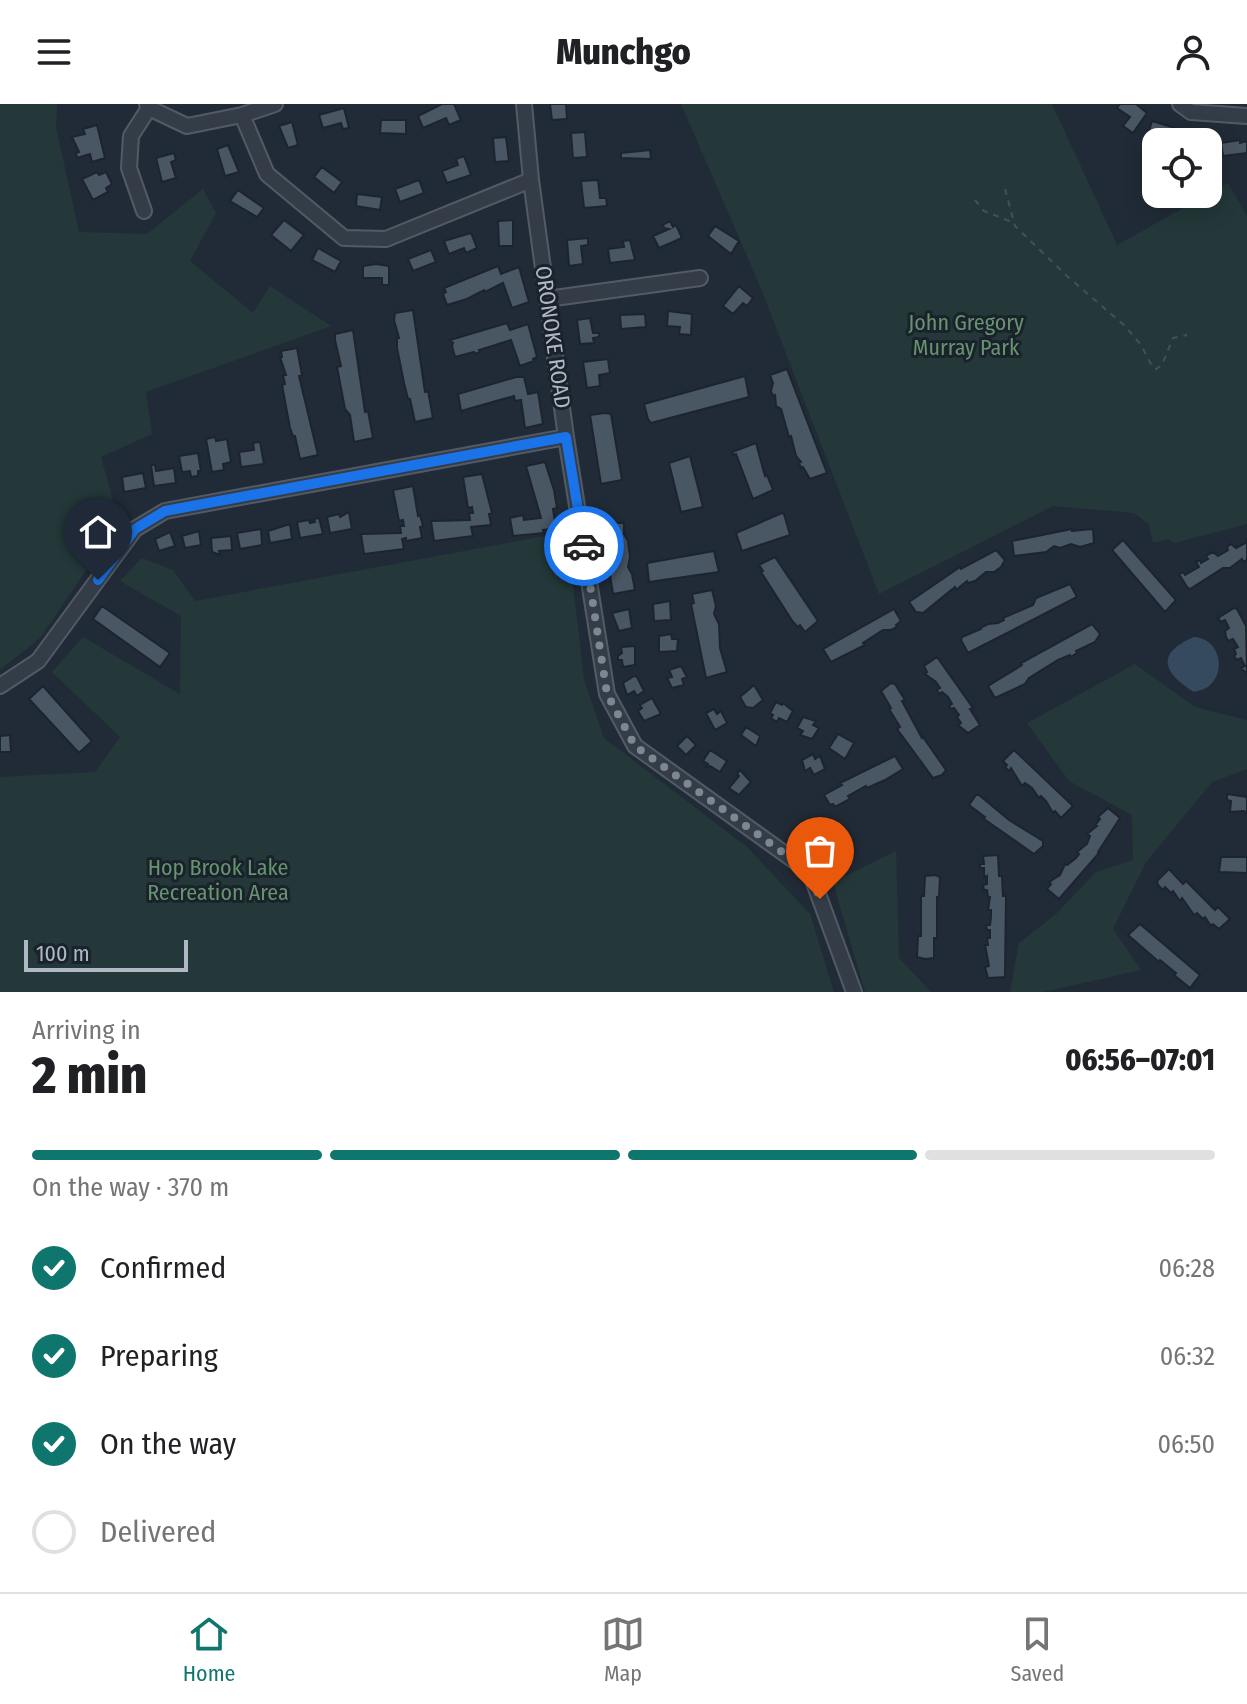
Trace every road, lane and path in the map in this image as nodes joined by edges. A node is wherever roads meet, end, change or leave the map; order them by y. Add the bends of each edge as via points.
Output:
1 (275, 104) edge
2 (524, 104) edge
3 (1180, 104) edge
4 (148, 106) edge
5 (242, 115) junction
6 (1247, 116) edge
7 (531, 180) junction
8 (1005, 189) dead end
9 (975, 200) dead end
10 (144, 211) dead end
11 (1013, 223) junction
12 (700, 278) dead end
13 (547, 299) junction
14 (1187, 335) dead end
15 (566, 437) junction
16 (0, 686) edge
17 (854, 992) edge

1 - 5 street
2 - 7 street, ORONOKE ROAD
3 - 6 street via 1191,112
4 - 5 street via 187,126
4 - 10 street via 131,136 129,168
5 - 7 street via 267,174 344,238 386,239
7 - 13 street, ORONOKE ROAD
8 - 11 path
9 - 11 path via 984,211
11 - 14 path via 1125,326 1153,368 1162,365 1173,338
12 - 13 street
13 - 15 street, ORONOKE ROAD
15 - 16 street via 165,511 135,529 38,661
15 - 17 street, ORONOKE ROAD via 607,694 635,746 810,872

